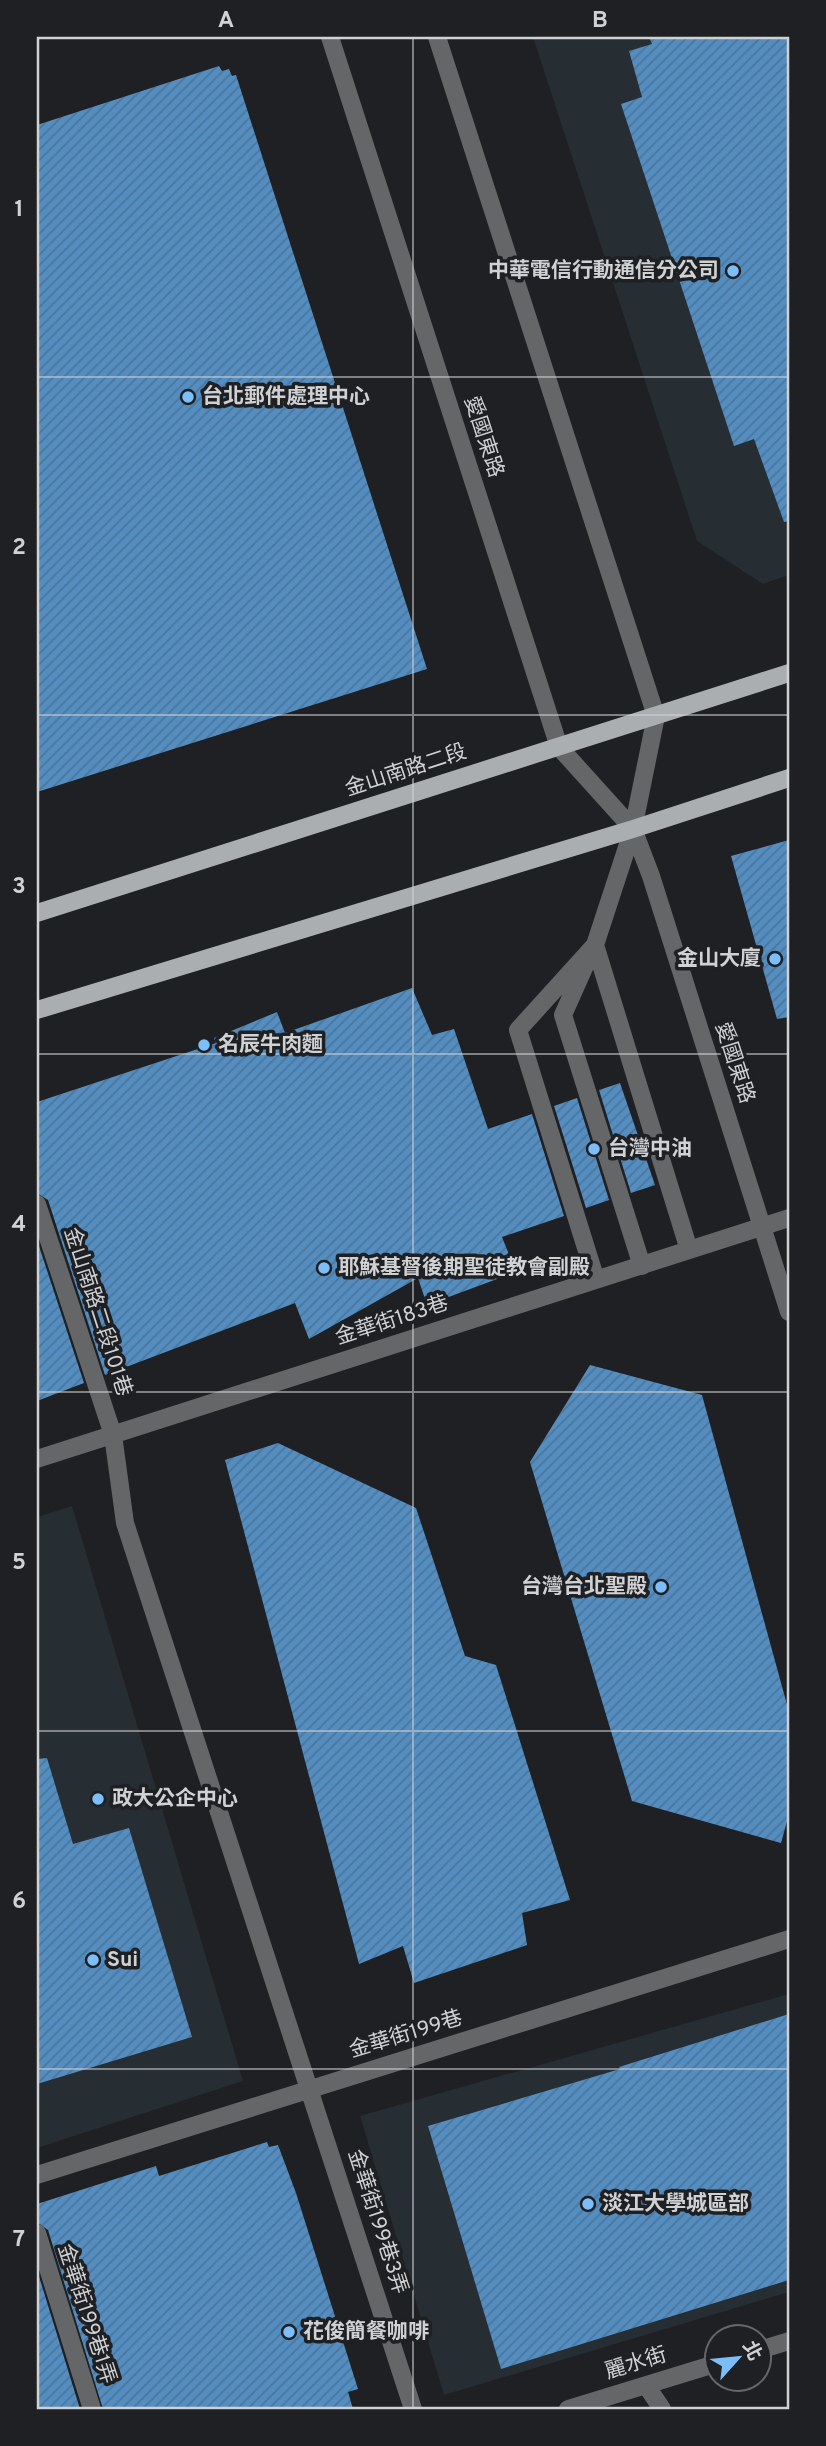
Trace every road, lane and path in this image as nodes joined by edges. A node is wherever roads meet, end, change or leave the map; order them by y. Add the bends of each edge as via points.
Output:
1 (330, 37) edge
2 (437, 37) edge
3 (789, 674) edge
4 (656, 716) junction
5 (559, 747) junction
6 (789, 778) edge
7 (633, 829) junction
8 (37, 913) edge
9 (595, 945) junction
10 (37, 1010) edge
11 (37, 1204) edge
12 (789, 1218) edge
13 (762, 1226) junction
14 (689, 1250) junction
15 (642, 1266) junction
16 (596, 1280) junction
17 (789, 1312) edge
18 (113, 1435) junction
19 (37, 1459) edge
20 (789, 1939) edge
21 (311, 2089) junction
22 (37, 2175) edge
23 (37, 2233) edge
24 (704, 2367) edge
25 (646, 2385) junction
26 (92, 2409) edge
27 (413, 2409) edge
28 (568, 2409) edge
29 (662, 2409) edge

1 - 5 street, 愛國東路
2 - 4 street
3 - 4 main road, 金山南路二段
4 - 5 main road, 金山南路二段
4 - 7 street
5 - 7 street, 愛國東路
5 - 8 main road, 金山南路二段
6 - 7 main road
7 - 9 street
7 - 10 main road
7 - 13 street, 愛國東路
9 - 14 street
9 - 15 street via 563,1015
9 - 16 street via 518,1030
11 - 18 street, 金山南路二段101巷
12 - 13 street, 金華街183巷
13 - 14 street, 金華街183巷
13 - 17 street, 愛國東路
14 - 15 street, 金華街183巷
15 - 16 street, 金華街183巷
16 - 18 street, 金華街183巷
18 - 19 street, 金華街183巷
18 - 21 street, 金山南路二段101巷 via 125,1523
20 - 21 street, 金華街199巷
21 - 22 street, 金華街199巷
21 - 27 street, 金華街199巷3弄
23 - 26 street, 金華街199巷1弄
24 - 25 street, 麗水街
25 - 28 street, 麗水街
25 - 29 street

